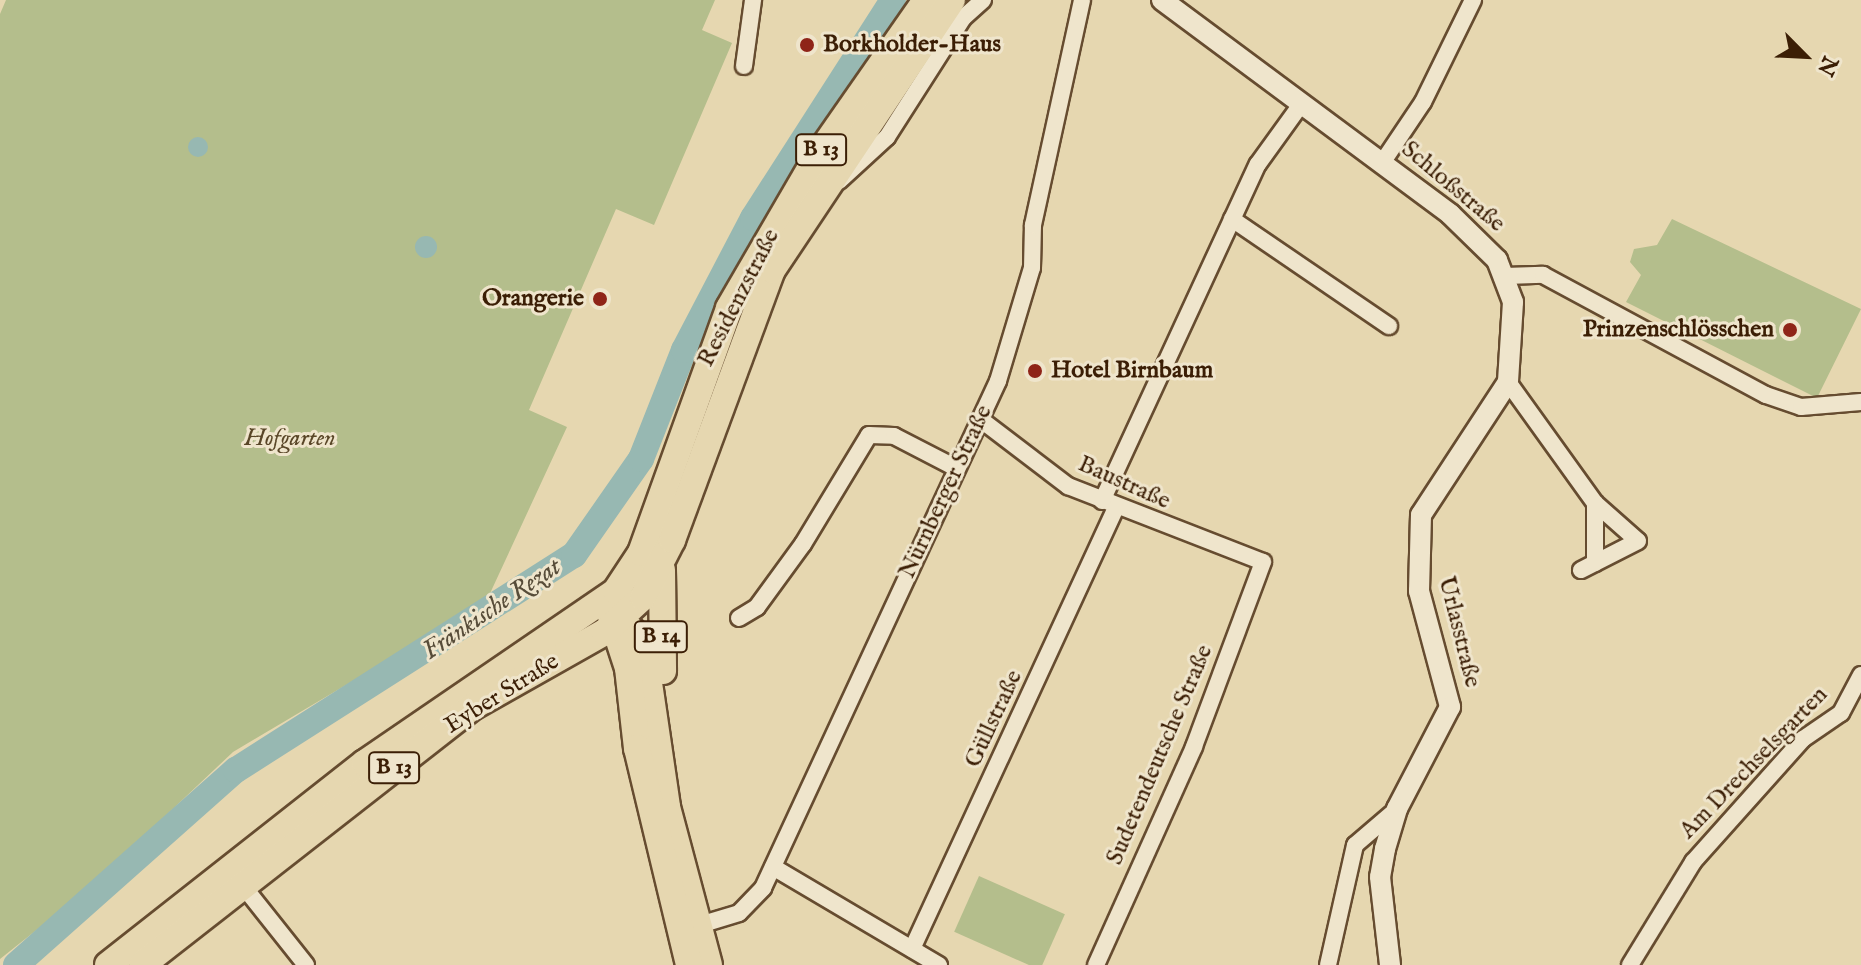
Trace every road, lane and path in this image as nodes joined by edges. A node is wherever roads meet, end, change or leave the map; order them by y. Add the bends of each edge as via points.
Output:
1 (753, 0) edge
2 (909, 0) edge
3 (926, 0) edge
4 (952, 0) edge
5 (983, 0) edge
6 (1082, 0) edge
7 (1162, 0) edge
8 (1473, 0) edge
9 (904, 30) junction
10 (744, 66) dead end
11 (1302, 103) junction
12 (1382, 163) junction
13 (815, 197) junction
14 (1232, 219) junction
15 (1505, 276) junction
16 (1389, 326) dead end
17 (1508, 382) junction
18 (1861, 402) edge
19 (980, 419) junction
20 (956, 468) junction
21 (1595, 503) junction
22 (1109, 505) junction
23 (1263, 562) joint
24 (663, 563) junction
25 (611, 611) junction
26 (739, 618) dead end
27 (553, 660) junction
28 (1861, 675) edge
29 (631, 681) junction
30 (654, 711) junction
31 (1397, 809) junction
32 (773, 867) junction
33 (237, 878) junction
34 (689, 928) junction
35 (912, 949) junction
36 (149, 963) edge
37 (108, 965) edge
38 (306, 965) edge
39 (689, 965) edge
40 (709, 965) edge
41 (939, 965) edge
42 (1096, 965) edge
43 (1328, 965) edge
44 (1390, 965) edge
45 (1630, 965) edge

1 - 10 street
2 - 9 street
3 - 9 main road, Residenzstraße / B 13
4 - 13 main road, Residenzstraße / B 13
5 - 13 street via 963,18 866,161
6 - 19 street, Nürnberger Straße via 1020,315
7 - 11 street, Schloßstraße
8 - 12 street via 1423,102
9 - 25 main road, Residenzstraße / B 13 via 818,155 729,308 641,553
11 - 12 street, Schloßstraße
11 - 14 street, Güllstraße via 1258,164
12 - 15 street, Schloßstraße via 1487,246
13 - 24 main road, Residenzstraße / B 13 via 751,313
14 - 16 street
14 - 22 street, Güllstraße
15 - 17 street, Urlasstraße via 1516,329
15 - 18 street via 1543,275 1766,395 1801,407
17 - 21 street
17 - 31 street, Urlasstraße via 1421,515 1419,591 1450,707
19 - 20 street, Nürnberger Straße
19 - 22 street, Baustraße via 1040,468
20 - 26 street via 894,436 869,435 803,544 757,607
20 - 32 street, Nürnberger Straße
21 - 21 street via 1588,567 1638,541
22 - 23 street, Baustraße
22 - 35 street, Güllstraße
23 - 42 street, Sudetendeutsche Straße via 1194,747
24 - 25 main road, Eyber Straße / B 13
24 - 30 main road, B 14 via 663,681
25 - 27 main road, Eyber Straße / B 13
25 - 29 main road, B 14
25 - 30 main road, B 14 via 643,642
25 - 33 main road, Eyber Straße / B 13 via 442,707
27 - 29 main road, B 13 via 603,658
27 - 33 main road, Eyber Straße / B 13 via 474,706
28 - 45 street, Am Drechselsgarten via 1841,713 1803,739 1693,862
29 - 34 main road, B 14 via 637,748
30 - 34 main road, B 14
31 - 43 street via 1355,845
31 - 44 street, Urlasstraße via 1380,877
32 - 34 street, Nürnberger Straße via 751,905
32 - 35 street
33 - 36 main road, Eyber Straße / B 13
33 - 37 main road, Eyber Straße / B 13
33 - 38 street
34 - 39 main road, B 14
34 - 40 main road, B 14
35 - 41 street

